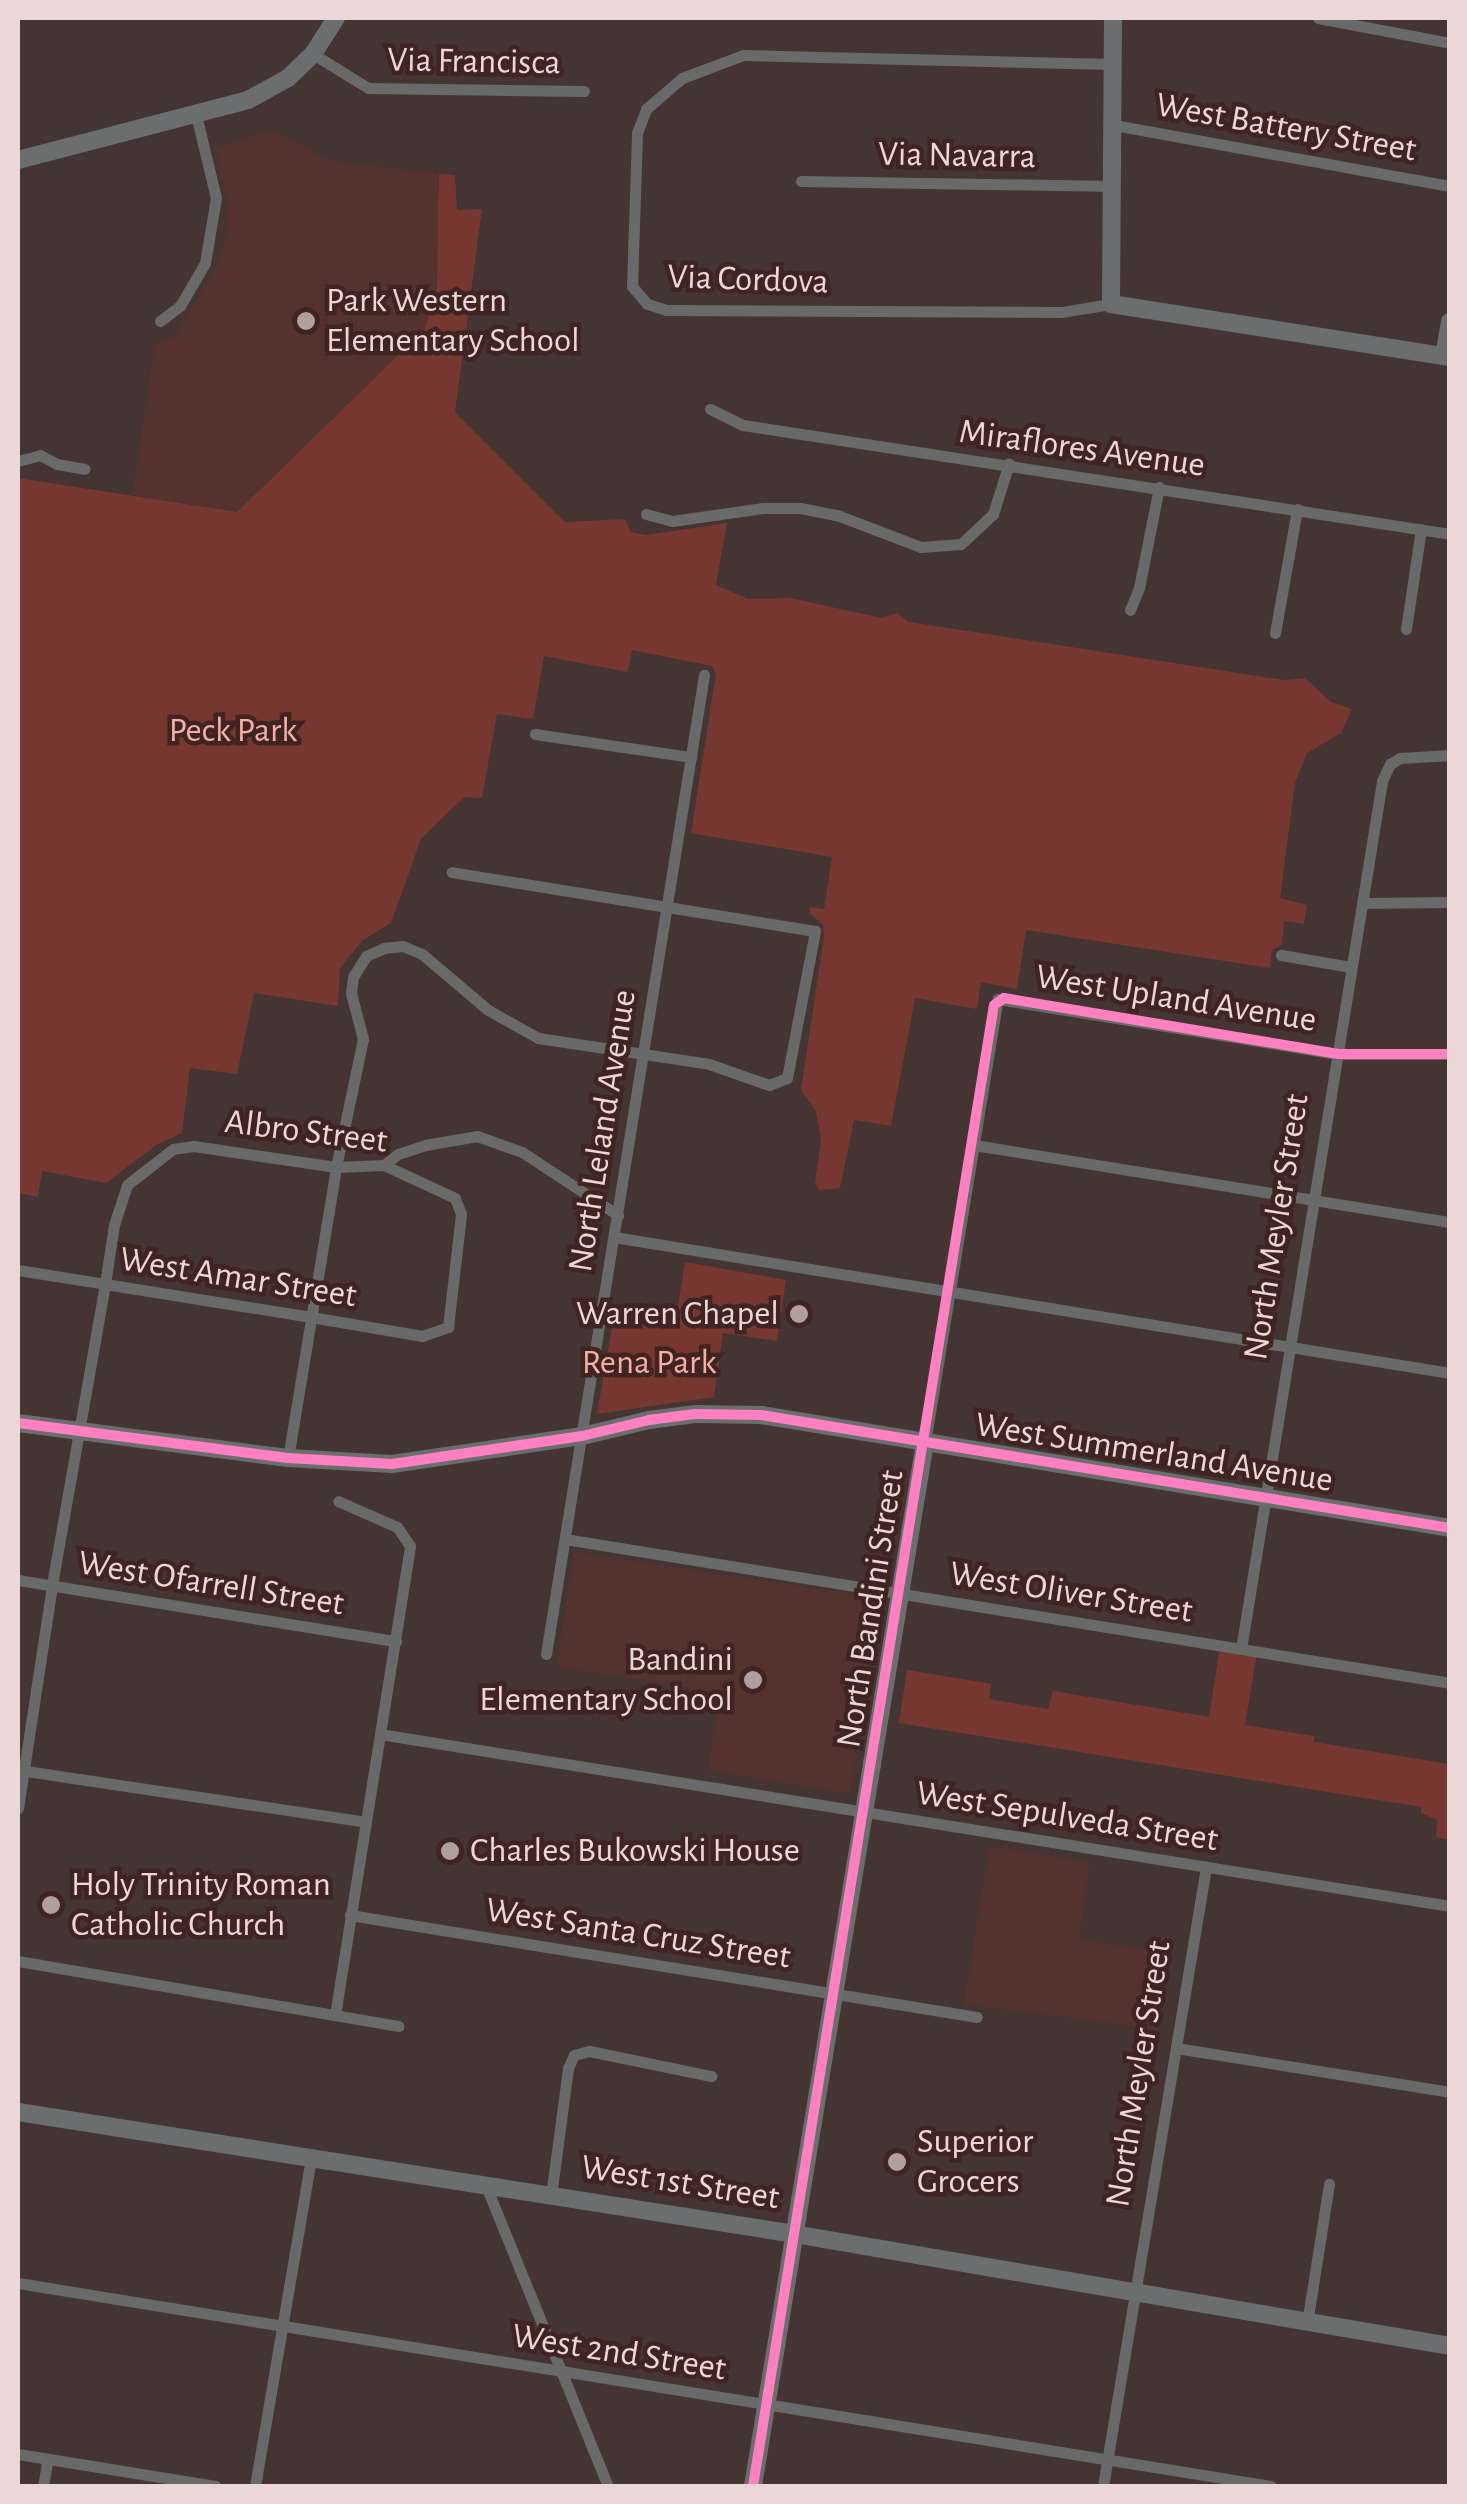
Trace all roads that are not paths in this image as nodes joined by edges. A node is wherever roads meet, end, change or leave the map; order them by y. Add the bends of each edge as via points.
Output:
1 (336, 18) edge
2 (1113, 18) edge
3 (1318, 18) edge
4 (1450, 43) edge
5 (313, 54) junction
6 (1112, 64) junction
7 (584, 91) dead end
8 (196, 115) junction
9 (1114, 125) junction
10 (18, 160) edge
11 (800, 181) dead end
12 (1113, 186) junction
13 (1450, 186) edge
14 (1112, 304) junction
15 (160, 321) dead end
16 (1450, 322) edge
17 (1447, 356) edge
18 (710, 410) dead end
19 (18, 461) edge
20 (1009, 463) junction
21 (85, 469) dead end
22 (1158, 487) junction
23 (1297, 509) junction
24 (646, 514) dead end
25 (1421, 529) junction
26 (1450, 534) edge
27 (1130, 610) dead end
28 (1406, 628) dead end
29 (1275, 633) dead end
30 (704, 675) dead end
31 (534, 734) dead end
32 (1450, 756) edge
33 (691, 757) junction
34 (452, 872) dead end
35 (1450, 902) edge
36 (1362, 903) junction
37 (667, 906) junction
38 (1281, 954) dead end
39 (1351, 968) junction
40 (1004, 998) joint
41 (644, 1052) junction
42 (1338, 1054) junction
43 (1450, 1054) edge
44 (974, 1146) junction
45 (384, 1165) junction
46 (336, 1167) junction
47 (1315, 1202) junction
48 (618, 1215) junction
49 (1450, 1222) edge
50 (614, 1237) junction
51 (18, 1270) edge
52 (105, 1284) junction
53 (950, 1292) junction
54 (311, 1317) junction
55 (448, 1327) joint
56 (1291, 1349) junction
57 (1450, 1373) edge
58 (18, 1423) edge
59 (79, 1433) junction
60 (582, 1436) junction
61 (925, 1444) junction
62 (288, 1458) junction
63 (1266, 1499) junction
64 (338, 1501) dead end
65 (1450, 1528) edge
66 (565, 1539) junction
67 (18, 1580) edge
68 (52, 1586) junction
69 (901, 1593) junction
70 (396, 1641) junction
71 (1242, 1649) junction
72 (546, 1654) dead end
73 (1450, 1683) edge
74 (380, 1734) junction
75 (20, 1770) edge
76 (18, 1808) edge
77 (866, 1814) junction
78 (366, 1822) junction
79 (1206, 1867) junction
80 (1450, 1906) edge
81 (350, 1915) junction
82 (18, 1960) edge
83 (833, 1992) junction
84 (334, 2015) junction
85 (977, 2017) dead end
86 (398, 2026) dead end
87 (1176, 2048) junction
88 (711, 2076) dead end
89 (1450, 2092) edge
90 (18, 2112) edge
91 (311, 2158) junction
92 (1329, 2184) dead end
93 (486, 2186) junction
94 (551, 2196) junction
95 (794, 2234) junction
96 (18, 2283) edge
97 (1134, 2291) junction
98 (1308, 2322) junction
99 (282, 2325) junction
100 (1450, 2346) edge
101 (560, 2370) junction
102 (766, 2404) junction
103 (18, 2454) edge
104 (1107, 2458) junction
105 (48, 2459) junction
106 (43, 2486) edge
107 (215, 2486) edge
108 (255, 2486) edge
109 (608, 2486) edge
110 (753, 2486) edge
111 (1103, 2486) edge
112 (1271, 2486) edge

1 - 5 street
2 - 6 street
3 - 4 street
5 - 7 street, Via Francisca via 368,88
5 - 8 street via 270,90
6 - 9 street
6 - 14 street, Via Cordova via 743,55 682,78 646,109 637,133 632,286 646,304 666,310 1061,312
8 - 10 street
8 - 15 street via 216,198 208,250 180,306
9 - 12 street
9 - 13 street, West Battery Street
11 - 12 street, Via Navarra
12 - 14 street
14 - 17 street
16 - 17 street
18 - 20 street, Miraflores Avenue via 743,425
19 - 21 street via 40,455
20 - 22 street, Miraflores Avenue
20 - 24 street via 993,514 961,544 922,547 800,508 672,521
22 - 23 street, Miraflores Avenue
22 - 27 street
23 - 25 street, Miraflores Avenue
23 - 29 street
25 - 26 street, Miraflores Avenue
25 - 28 street
30 - 33 street, North Leland Avenue
31 - 33 street
32 - 36 street, North Meyler Street via 1395,760 1382,780
33 - 37 street, North Leland Avenue
34 - 37 street
35 - 36 street
36 - 39 street, North Meyler Street
37 - 41 street, North Leland Avenue
37 - 41 street via 815,932 788,1078 769,1085
38 - 39 street
39 - 42 street, North Meyler Street
40 - 42 street, West Upland Avenue
40 - 44 street, North Bandini Street via 994,1005
41 - 46 street via 538,1038 488,1010 441,966 404,946 384,948 366,956 353,977 363,1039
41 - 48 street, North Leland Avenue
42 - 43 street, West Upland Avenue
42 - 47 street, North Meyler Street
44 - 47 street
44 - 53 street, North Bandini Street
45 - 46 street, Albro Street
45 - 48 street via 425,1145 476,1136 522,1152
45 - 55 street, Albro Street via 455,1198 462,1214
46 - 52 street, Albro Street via 194,1146 173,1149 127,1185
46 - 54 street
47 - 49 street
47 - 56 street, North Meyler Street
48 - 50 street, North Leland Avenue
50 - 53 street
50 - 60 street, North Leland Avenue
51 - 52 street, West Amar Street
52 - 54 street, West Amar Street
52 - 59 street
53 - 56 street
53 - 61 street, North Bandini Street
54 - 55 street, West Amar Street via 422,1336
54 - 62 street
56 - 57 street
56 - 63 street, North Meyler Street
58 - 59 street, West Summerland Avenue
59 - 62 street, West Summerland Avenue
59 - 68 street
60 - 61 street, West Summerland Avenue via 648,1420 728,1413
60 - 62 street, West Summerland Avenue via 392,1464
60 - 66 street, North Leland Avenue
61 - 63 street, West Summerland Avenue
61 - 69 street, North Bandini Street
63 - 65 street, West Summerland Avenue
63 - 71 street, North Meyler Street
64 - 70 street via 396,1528 410,1546
66 - 69 street, West Oliver Street
66 - 72 street, North Leland Avenue
67 - 68 street, West Ofarrell Street
68 - 70 street, West Ofarrell Street
68 - 75 street
69 - 71 street, West Oliver Street
69 - 77 street, North Bandini Street
70 - 74 street
71 - 73 street, West Oliver Street
74 - 77 street, West Sepulveda Street
74 - 78 street
75 - 76 street
75 - 78 street
77 - 79 street, West Sepulveda Street
77 - 83 street, North Bandini Street
78 - 81 street
79 - 80 street, West Sepulveda Street
79 - 87 street, North Meyler Street
81 - 83 street, West Santa Cruz Street
81 - 84 street
82 - 84 street
83 - 85 street, West Santa Cruz Street
83 - 95 street, North Bandini Street
84 - 86 street
87 - 89 street
87 - 97 street, North Meyler Street
88 - 94 street via 589,2051 574,2055
90 - 91 street, West 1st Street
91 - 93 street, West 1st Street
91 - 99 street
92 - 98 street
93 - 94 street, West 1st Street
93 - 101 street
94 - 95 street, West 1st Street
95 - 97 street, West 1st Street
95 - 102 street, North Bandini Street
96 - 99 street, West 2nd Street
97 - 98 street, West 1st Street
97 - 104 street, North Meyler Street
98 - 100 street, West 1st Street
99 - 101 street, West 2nd Street
99 - 108 street
101 - 102 street, West 2nd Street
101 - 109 street
102 - 104 street, West 2nd Street
102 - 110 street, North Bandini Street
103 - 105 street
104 - 111 street, North Meyler Street
104 - 112 street, West 2nd Street
105 - 106 street
105 - 107 street

